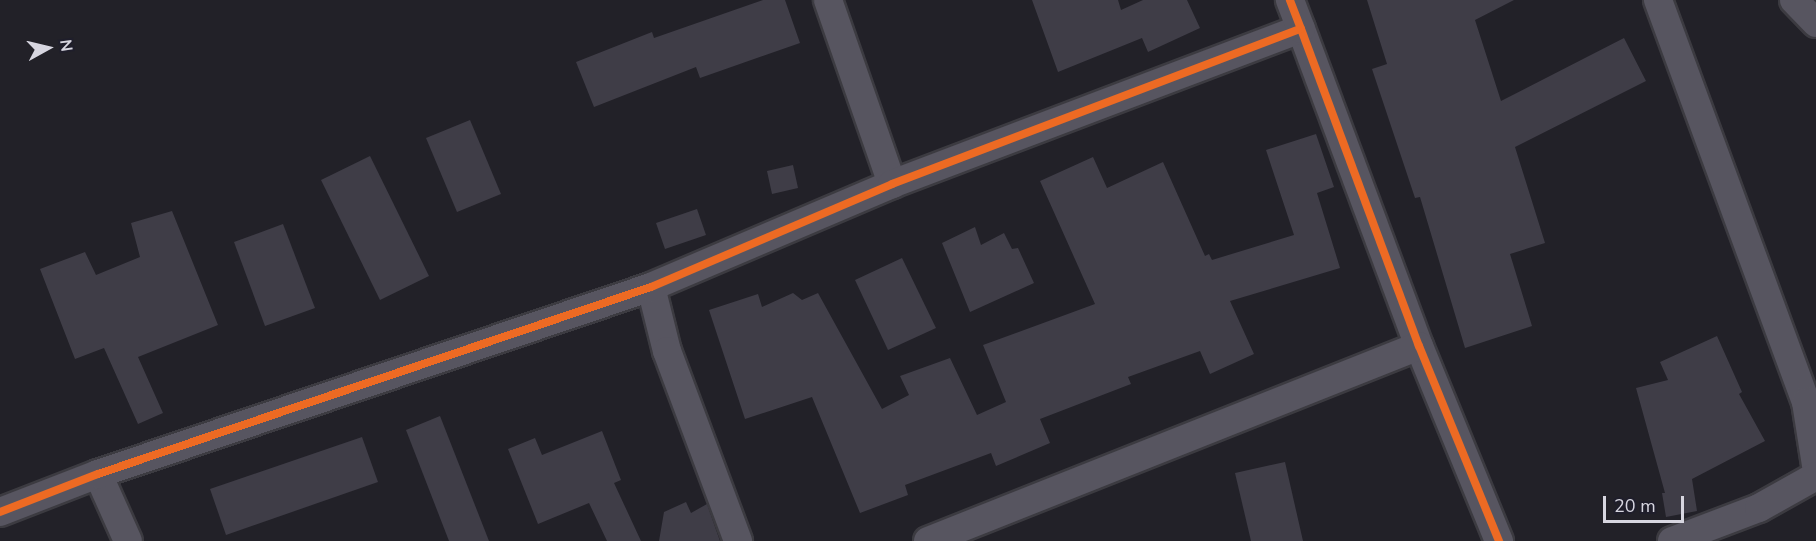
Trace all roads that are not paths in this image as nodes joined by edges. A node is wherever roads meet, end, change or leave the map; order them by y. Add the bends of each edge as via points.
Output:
1 (828, 0) edge
2 (1290, 0) edge
3 (1658, 0) edge
4 (1794, 0) edge
5 (1816, 23) edge
6 (1301, 29) junction
7 (892, 184) junction
8 (651, 288) junction
9 (1419, 346) junction
10 (1816, 465) edge
11 (98, 474) junction
12 (1816, 476) edge
13 (0, 512) edge
14 (128, 541) edge
15 (738, 541) edge
16 (928, 541) edge
17 (1498, 541) edge
18 (1672, 541) edge

1 - 7 street
2 - 6 street
3 - 10 street via 1806,402
4 - 5 street
6 - 7 street
6 - 9 street
7 - 8 street
8 - 11 street
8 - 15 street via 667,351
9 - 16 street
9 - 17 street
11 - 13 street
11 - 14 street
12 - 18 street via 1759,508

